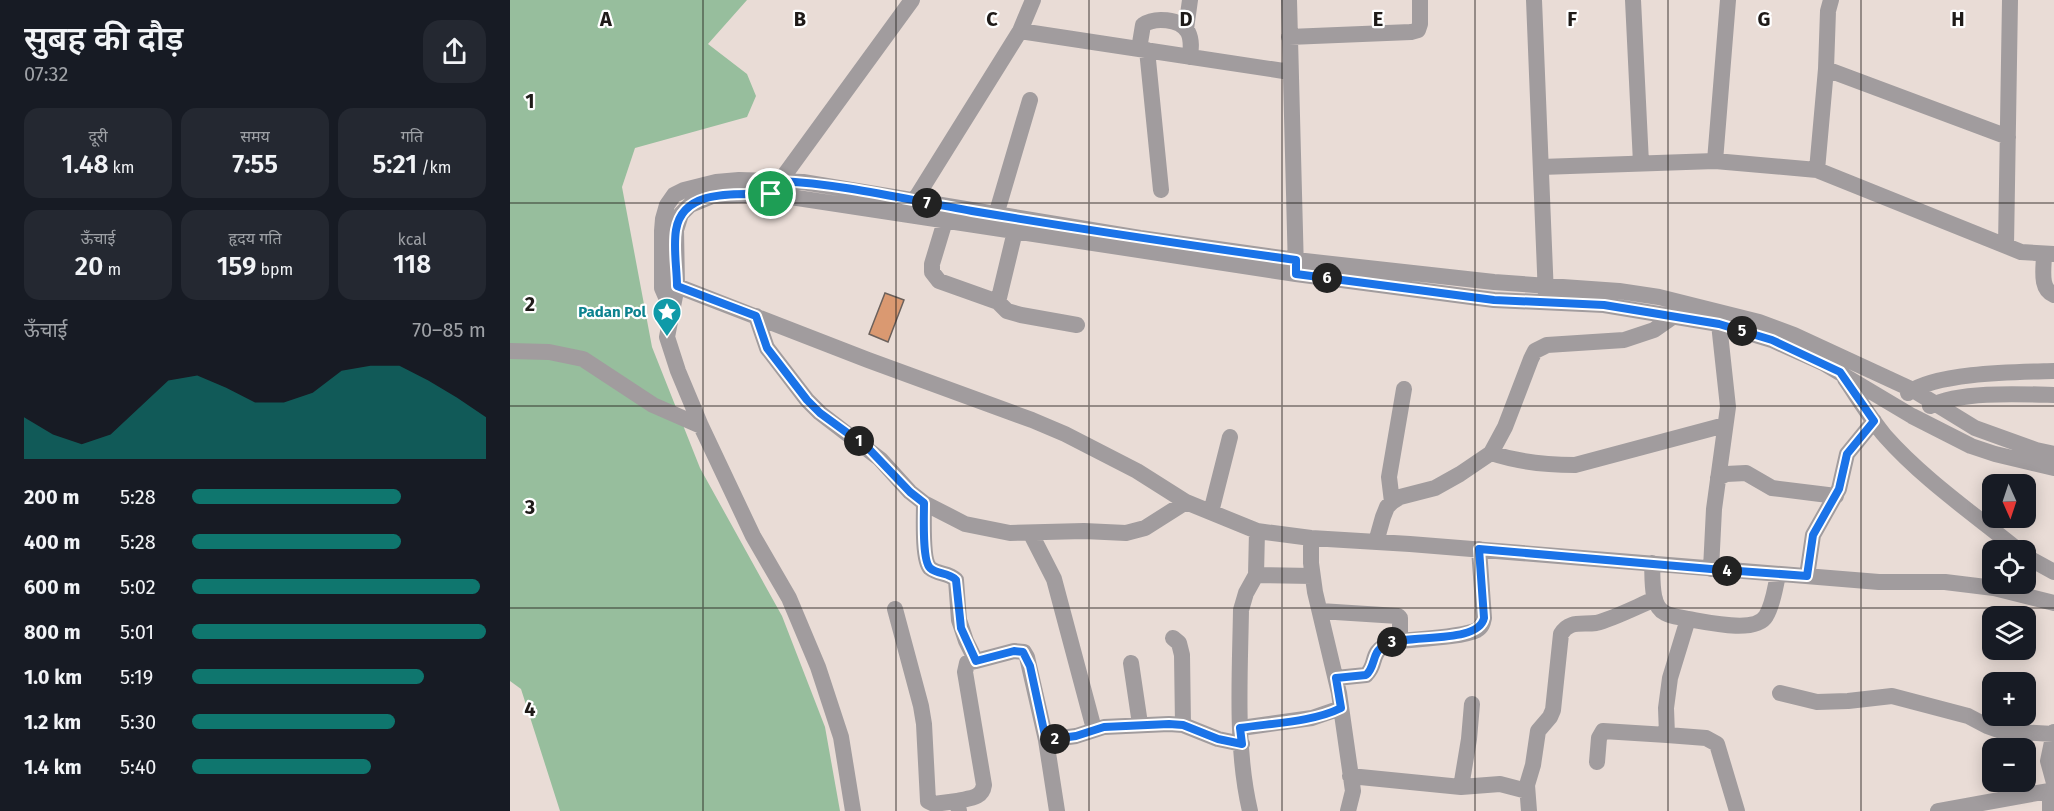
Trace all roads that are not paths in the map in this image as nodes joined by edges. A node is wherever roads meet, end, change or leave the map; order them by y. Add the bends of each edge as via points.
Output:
1 (912, 0) edge
2 (1033, 0) edge
3 (1190, 0) edge
4 (1289, 0) edge
5 (1420, 0) edge
6 (1534, 0) edge
7 (1633, 0) edge
8 (1728, 0) edge
9 (1831, 0) edge
10 (2010, 0) edge
11 (1186, 29) junction
12 (1020, 31) junction
13 (1289, 37) junction
14 (1143, 50) junction
15 (1190, 57) junction
16 (1826, 69) junction
17 (1290, 72) junction
18 (1030, 100) dead end
19 (2008, 137) junction
20 (1716, 161) junction
21 (1641, 163) junction
22 (1541, 167) junction
23 (1817, 170) junction
24 (775, 187) junction
25 (1161, 190) dead end
26 (914, 201) junction
27 (996, 215) junction
28 (945, 221) junction
29 (1016, 225) junction
30 (2006, 246) junction
31 (2049, 254) edge
32 (1296, 267) junction
33 (669, 287) junction
34 (1546, 294) junction
35 (2054, 296) edge
36 (998, 302) junction
37 (756, 316) junction
38 (1674, 316) junction
39 (1719, 324) junction
40 (1077, 325) dead end
41 (510, 351) edge
42 (2054, 371) edge
43 (1840, 372) junction
44 (1404, 389) dead end
45 (1913, 390) junction
46 (2054, 395) edge
47 (1935, 404) junction
48 (1893, 405) junction
49 (1912, 416) junction
50 (1874, 421) junction
51 (1725, 425) junction
52 (701, 426) junction
53 (1230, 437) dead end
54 (1491, 453) junction
55 (2054, 454) edge
56 (2054, 468) edge
57 (1718, 478) junction
58 (1836, 496) junction
59 (1186, 502) junction
60 (1392, 502) junction
61 (924, 503) junction
62 (1211, 512) junction
63 (1257, 531) junction
64 (1031, 534) junction
65 (1311, 538) junction
66 (2006, 540) edge
67 (1377, 542) junction
68 (1479, 549) junction
69 (2036, 562) edge
70 (1652, 563) junction
71 (1711, 569) junction
72 (2054, 572) edge
73 (1256, 575) junction
74 (1779, 575) junction
75 (1312, 576) junction
76 (1807, 576) junction
77 (1982, 587) edge
78 (2032, 594) edge
79 (1655, 600) junction
80 (2054, 603) edge
81 (895, 609) dead end
82 (1320, 611) junction
83 (1689, 619) junction
84 (1173, 638) dead end
85 (1400, 641) junction
86 (976, 661) junction
87 (1131, 663) dead end
88 (1336, 678) junction
89 (1780, 693) dead end
90 (1472, 704) dead end
91 (1341, 708) junction
92 (1140, 724) junction
93 (1183, 725) junction
94 (1094, 729) junction
95 (2054, 733) edge
96 (1667, 735) junction
97 (1241, 736) junction
98 (1046, 740) junction
99 (1597, 762) dead end
100 (1350, 776) junction
101 (1461, 787) junction
102 (2052, 788) edge
103 (1527, 791) junction
104 (958, 806) edge
105 (853, 811) edge
106 (1056, 811) edge
107 (1250, 811) edge
108 (1348, 811) edge
109 (1529, 811) edge
110 (1737, 811) edge
111 (1938, 811) edge
112 (2050, 811) edge

1 - 24 street
2 - 12 street
3 - 11 street
4 - 13 street
5 - 13 street via 1420,24 1418,30 1411,32
6 - 22 street
7 - 21 street
8 - 20 street
9 - 16 street
10 - 19 street
11 - 14 street via 1159,19 1150,20 1143,25
11 - 15 street
12 - 14 street
12 - 26 street
13 - 17 street
14 - 15 street
14 - 25 street
15 - 17 street
16 - 19 street
16 - 23 street
17 - 32 street
18 - 27 street
19 - 30 street
20 - 21 street
20 - 23 street
21 - 22 street
22 - 34 street
23 - 30 street
24 - 26 street via 838,187
24 - 28 street
24 - 33 street via 739,180 716,182 674,195 663,219
26 - 27 street
27 - 29 street
28 - 29 street
28 - 36 street via 932,264 935,278
29 - 32 street
29 - 36 street
30 - 31 street via 2021,252
31 - 35 street via 2044,286
32 - 34 street via 1402,279 1494,282
33 - 37 street
33 - 52 street via 672,311 667,337
34 - 38 street
34 - 45 street via 1619,291 1759,322
36 - 40 street via 1007,311
37 - 59 street via 1065,434 1154,480
37 - 61 street via 767,348 807,400 868,448
38 - 39 street
38 - 54 street via 1654,330 1624,340 1539,347
39 - 43 street via 1772,340
39 - 51 street via 1728,407
41 - 52 street via 549,352 583,359 653,405
42 - 45 street via 1966,377 1932,382
43 - 48 street
43 - 50 street
44 - 60 street via 1389,477
45 - 47 street
45 - 48 street
46 - 47 street via 2013,393
47 - 49 street
47 - 55 street via 1975,428
48 - 49 street
49 - 56 street via 1971,446
50 - 58 street via 1847,454
50 - 66 street via 1915,465
51 - 54 street via 1575,465 1551,465
51 - 57 street
52 - 105 street via 753,536 789,597 818,667 841,737
53 - 62 street
54 - 60 street via 1435,488
57 - 58 street via 1746,473 1772,488
57 - 71 street
58 - 76 street via 1813,535
59 - 62 street
59 - 64 street via 1134,532
60 - 67 street via 1383,517
61 - 64 street via 965,524 991,531
61 - 86 street via 926,561 934,571 956,580 961,628
62 - 63 street
63 - 65 street
63 - 73 street
64 - 94 street via 1054,579
65 - 67 street
65 - 75 street
67 - 68 street
68 - 70 street
68 - 85 street via 1484,618 1481,626 1452,636
69 - 72 street
70 - 71 street
70 - 79 street
71 - 74 street
73 - 75 street
73 - 97 street via 1242,603
74 - 76 street
74 - 83 street via 1762,621 1743,626
75 - 82 street
76 - 77 street
78 - 80 street
79 - 83 street via 1663,613
79 - 103 street via 1597,622 1564,628 1553,710 1538,730
81 - 104 street via 924,724 928,801
82 - 85 street via 1398,616
82 - 88 street
83 - 96 street via 1670,678
84 - 93 street via 1182,655
85 - 88 street via 1381,646 1366,675
86 - 98 street via 1023,652 1030,666
86 - 104 street via 967,663 965,672 984,785 979,796
87 - 92 street
88 - 91 street
89 - 95 street via 1817,702 1892,696 1968,716 2001,731
90 - 101 street
91 - 97 street
91 - 100 street
92 - 93 street
92 - 94 street
93 - 97 street via 1218,739
94 - 98 street
95 - 102 street via 2048,761
96 - 99 street via 1604,731 1599,738
96 - 110 street via 1706,738 1717,744
97 - 107 street via 1244,788
98 - 106 street
100 - 101 street
100 - 108 street via 1353,791
101 - 103 street via 1500,784
102 - 111 street
102 - 112 street
103 - 109 street

